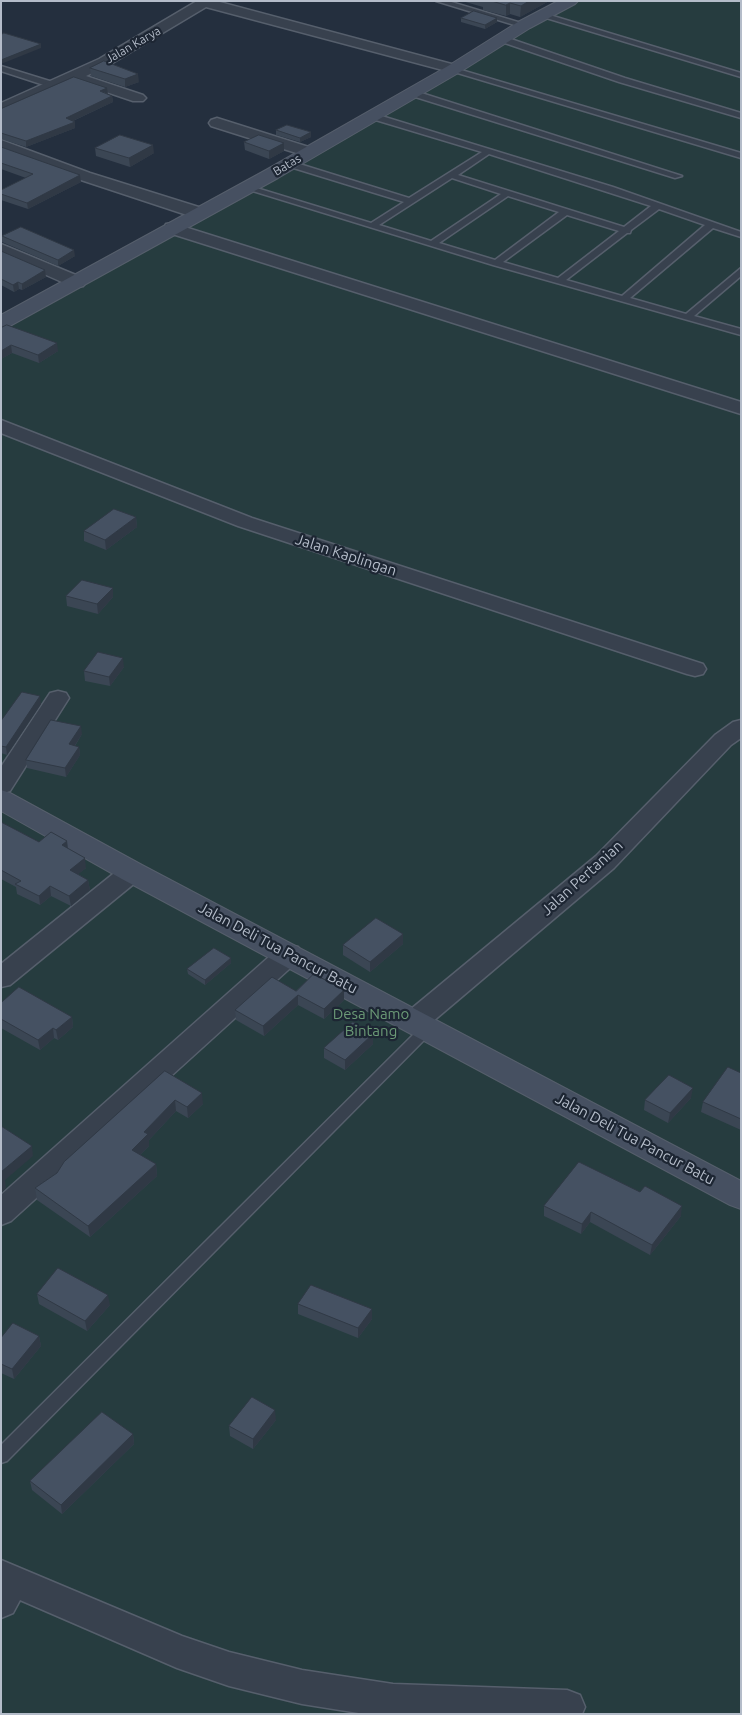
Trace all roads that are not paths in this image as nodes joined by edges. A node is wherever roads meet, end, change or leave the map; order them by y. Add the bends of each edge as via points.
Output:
1 (439, 1) edge
2 (570, 1) edge
3 (204, 2) edge
4 (546, 15) junction
5 (524, 25) junction
6 (502, 39) junction
7 (1, 68) edge
8 (454, 69) junction
9 (741, 75) edge
10 (72, 76) junction
11 (53, 85) junction
12 (412, 93) junction
13 (138, 98) dead end
14 (2, 108) edge
15 (372, 116) junction
16 (741, 116) edge
17 (217, 123) dead end
18 (1, 145) edge
19 (489, 151) junction
20 (309, 152) junction
21 (741, 156) edge
22 (290, 164) junction
23 (451, 175) junction
24 (678, 176) dead end
25 (247, 188) junction
26 (507, 193) junction
27 (410, 201) junction
28 (657, 206) junction
29 (565, 212) junction
30 (199, 213) junction
31 (373, 225) junction
32 (711, 225) junction
33 (172, 228) junction
34 (627, 231) junction
35 (741, 235) edge
36 (433, 243) junction
37 (1, 249) edge
38 (496, 263) junction
39 (741, 271) edge
40 (559, 281) junction
41 (77, 282) junction
42 (623, 299) junction
43 (687, 317) junction
44 (1, 322) edge
45 (741, 332) edge
46 (741, 408) edge
47 (1, 426) edge
48 (695, 669) dead end
49 (58, 698) dead end
50 (741, 727) edge
51 (1, 786) edge
52 (1, 799) edge
53 (132, 872) junction
54 (289, 954) junction
55 (1, 978) edge
56 (422, 1024) junction
57 (741, 1196) edge
58 (1, 1213) edge
59 (1, 1456) edge
60 (5, 1586) edge
61 (567, 1707) dead end

1 - 5 lane
2 - 4 street, Batas
3 - 8 street
3 - 10 street, Jalan Karya via 104,62
4 - 5 street, Batas
4 - 9 lane
5 - 6 street, Batas
6 - 8 street, Batas
6 - 16 lane
7 - 11 lane
8 - 12 street, Batas
8 - 21 lane
10 - 11 street, Jalan Karya
10 - 13 street
11 - 14 street, Jalan Karya
12 - 15 street, Batas
12 - 24 lane
15 - 19 lane
15 - 20 street, Batas
17 - 20 street
18 - 30 street
19 - 23 lane
19 - 28 lane
20 - 22 street, Batas
22 - 25 street, Batas
22 - 27 lane
23 - 26 lane
23 - 27 lane
25 - 30 street, Batas
25 - 31 lane
26 - 29 lane
26 - 36 lane
27 - 31 lane
28 - 32 lane
28 - 34 lane
29 - 34 lane
29 - 38 lane
30 - 33 street, Batas
31 - 36 lane
32 - 35 lane
32 - 42 lane
33 - 41 street, Batas
33 - 46 street
34 - 40 lane
36 - 38 lane
37 - 41 street
38 - 40 lane
39 - 43 lane
40 - 42 lane
41 - 44 street, Batas
42 - 43 lane
43 - 45 lane
47 - 48 street, Jalan Kaplingan via 245,522
49 - 51 street
50 - 56 street, Jalan Pertanian via 723,740 605,862
52 - 53 street, Jalan Deli Tua Pancur Batu
53 - 54 street, Jalan Deli Tua Pancur Batu
53 - 55 street
54 - 56 street, Jalan Deli Tua Pancur Batu
54 - 58 street
56 - 57 street, Jalan Deli Tua Pancur Batu
56 - 59 lane
60 - 61 street via 177,1652 302,1687 393,1701

